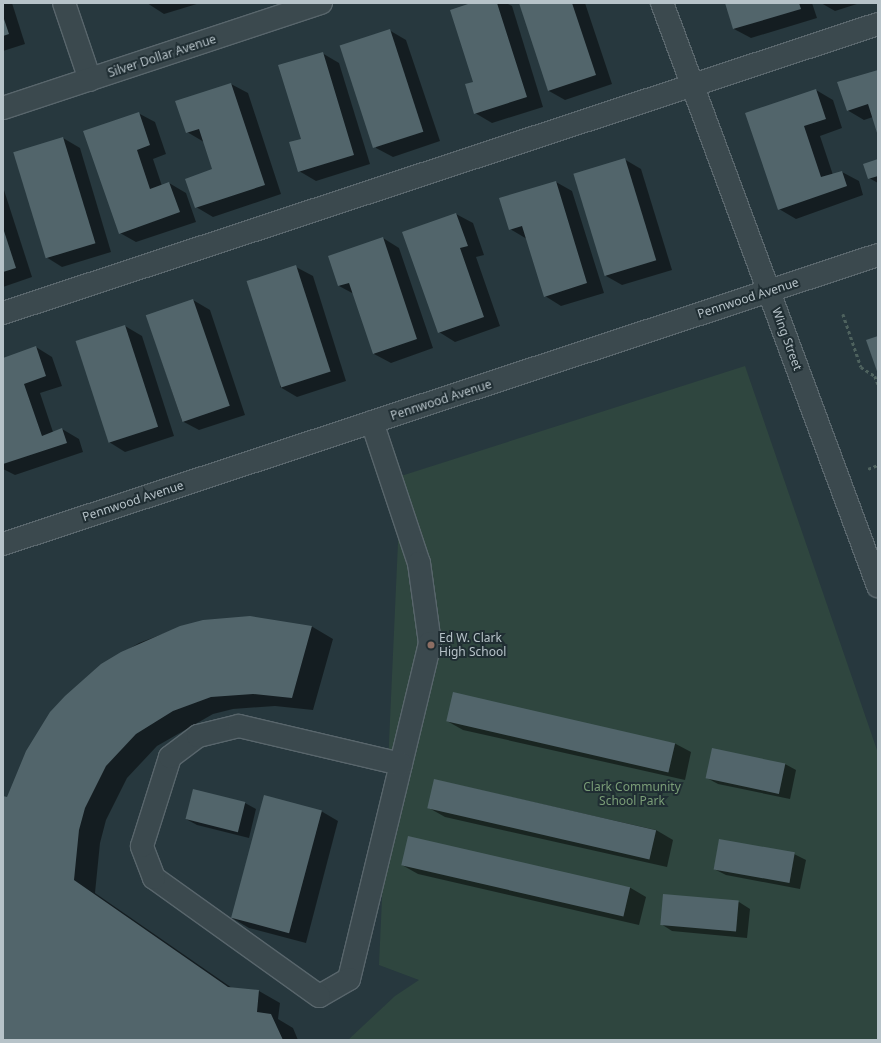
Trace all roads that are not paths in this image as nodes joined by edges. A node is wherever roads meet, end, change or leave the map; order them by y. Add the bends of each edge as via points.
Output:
1 (64, 3) edge
2 (321, 3) edge
3 (662, 3) edge
4 (878, 24) edge
5 (90, 80) junction
6 (692, 85) junction
7 (3, 108) edge
8 (878, 255) edge
9 (769, 291) junction
10 (3, 313) edge
11 (372, 422) junction
12 (3, 544) edge
13 (878, 586) edge
14 (401, 764) junction

1 - 5 street
2 - 5 street, Silver Dollar Avenue
3 - 6 street, Wing Street
4 - 6 street
5 - 7 street, Silver Dollar Avenue
6 - 9 street, Wing Street
6 - 10 street
8 - 9 street, Pennwood Avenue
9 - 11 street, Pennwood Avenue
9 - 13 street, Wing Street
11 - 12 street, Pennwood Avenue
11 - 14 street via 418,563 430,643
14 - 14 street via 349,979 319,996 154,878 142,846 170,757 198,736 239,726

